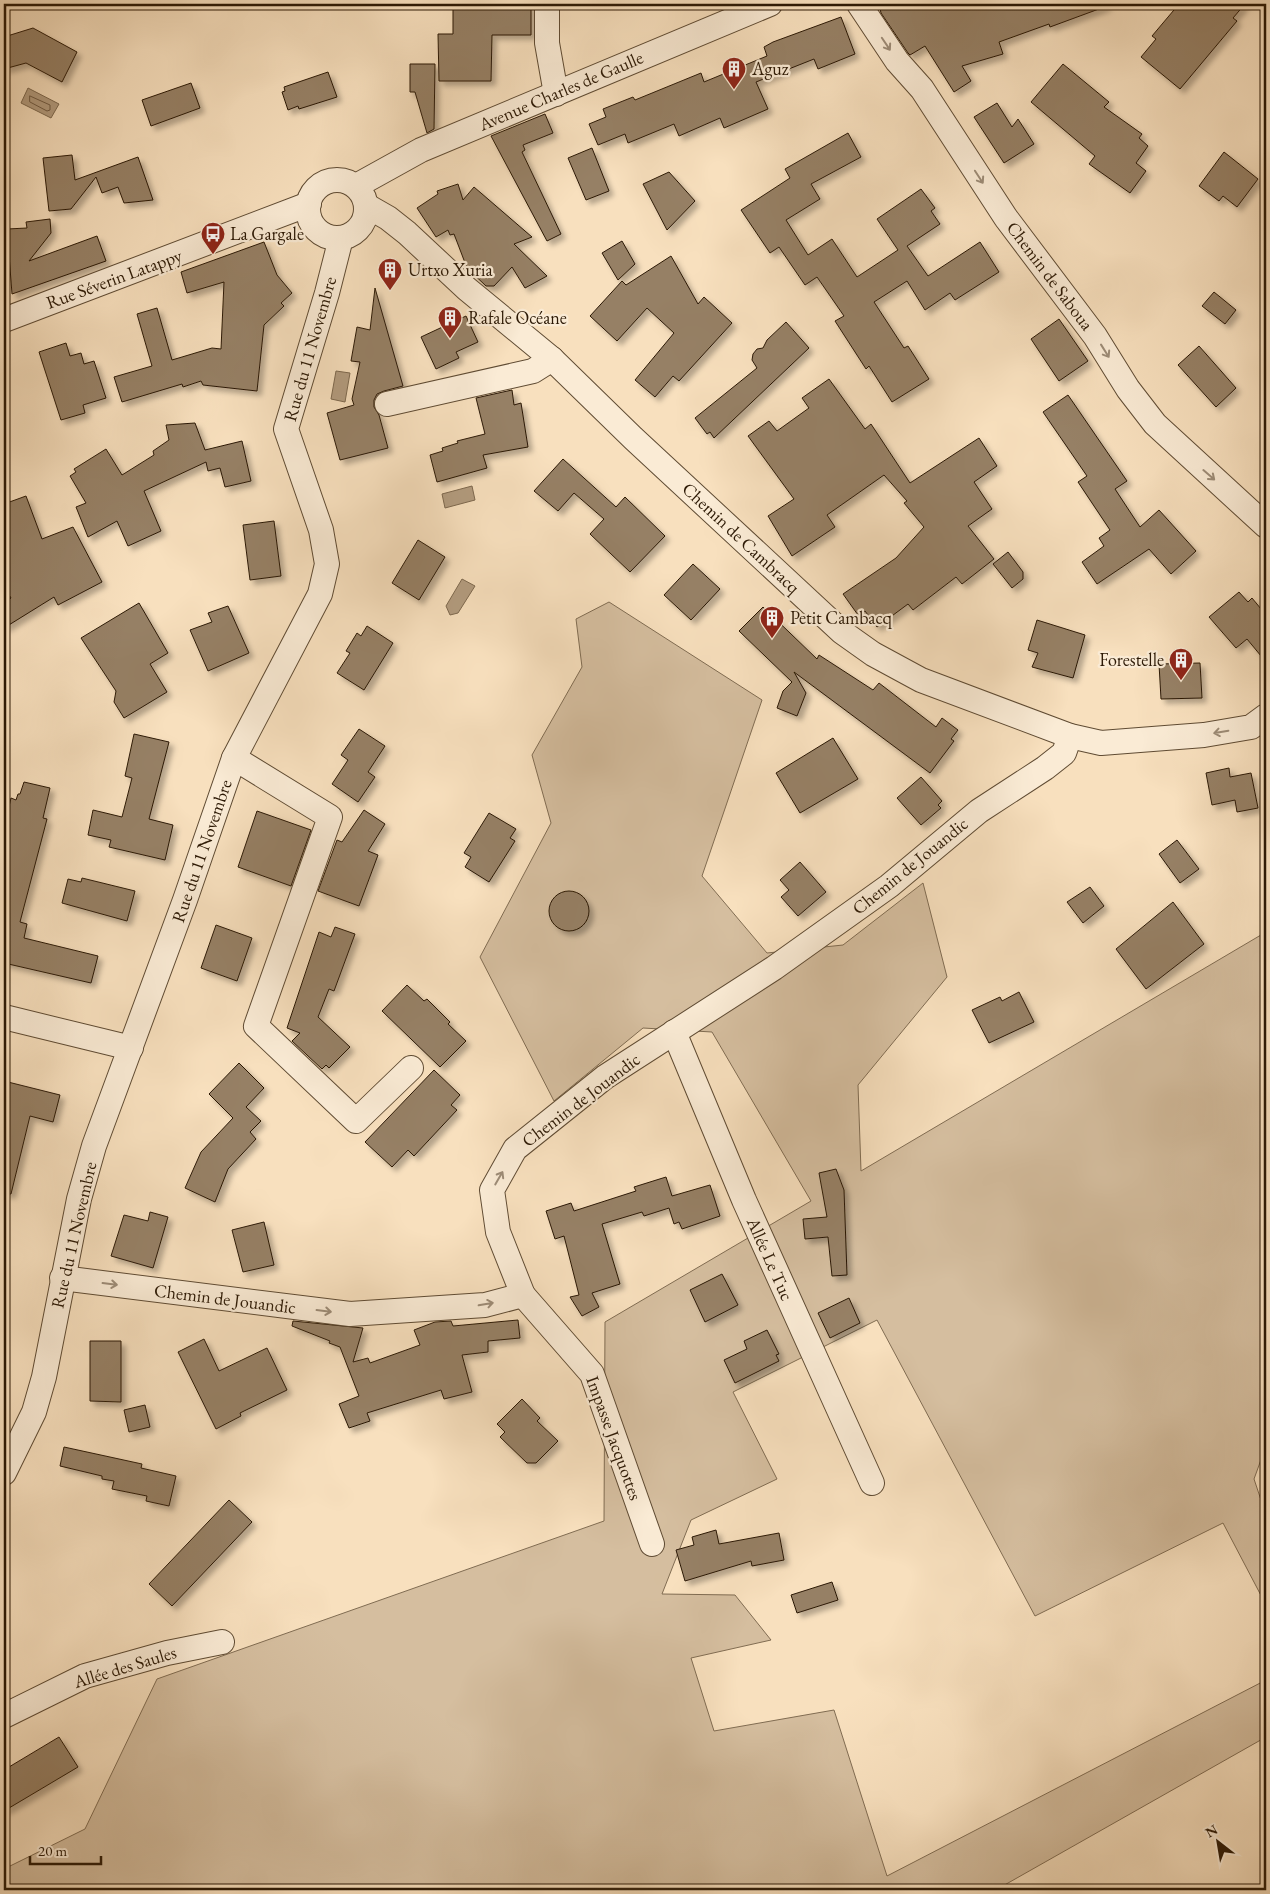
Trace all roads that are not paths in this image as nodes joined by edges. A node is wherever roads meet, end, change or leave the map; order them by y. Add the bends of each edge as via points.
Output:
1 (547, 4) edge
2 (770, 4) edge
3 (859, 4) edge
4 (556, 94) junction
5 (361, 196) junction
6 (309, 204) junction
7 (341, 238) junction
8 (4, 320) edge
9 (552, 359) junction
10 (387, 404) dead end
11 (1266, 526) edge
12 (1266, 716) edge
13 (1070, 736) junction
14 (234, 758) junction
15 (4, 1017) edge
16 (674, 1032) junction
17 (131, 1048) junction
18 (410, 1068) dead end
19 (62, 1278) junction
20 (523, 1295) junction
21 (4, 1473) edge
22 (872, 1483) dead end
23 (652, 1544) dead end
24 (222, 1642) dead end
25 (4, 1716) edge

1 - 4 street via 547,43
2 - 4 street, Avenue Charles de Gaulle
3 -> 11 street, Chemin de Saboua via 897,61 922,89 1006,218 1095,336 1128,389 1155,424
4 - 5 street, Avenue Charles de Gaulle via 421,150
5 - 6 street via 345,181 333,180 322,184 313,193
5 - 7 street via 365,217 351,235
5 - 9 street, Chemin de Cambracq
6 - 7 street via 313,225 330,237
6 - 8 street, Rue Séverin Latappy
7 - 14 street, Rue du 11 Novembre via 286,429 321,530 327,564 320,594
9 - 10 street via 533,371
9 - 13 street, Chemin de Cambracq via 842,632 873,654 921,680
12 -> 13 street, Chemin de Cambracq via 1251,726 1204,735 1101,743
13 - 16 street, Chemin de Jouandic via 1064,753 979,811 889,886 774,968
14 - 17 street, Rue du 11 Novembre
14 - 18 street via 330,817 256,1026 356,1121
15 - 17 street
20 -> 16 street, Chemin de Jouandic via 498,1232 492,1190 515,1149 605,1077
16 - 22 street, Allée Le Tuc via 744,1200
17 - 19 street, Rue du 11 Novembre via 94,1146
19 -> 20 street, Chemin de Jouandic via 350,1314 485,1305
19 - 21 street, Rue du 11 Novembre via 34,1412
20 - 23 street, Impasse Jacquottes via 592,1374
24 - 25 street, Allée des Saules via 167,1653 85,1676

